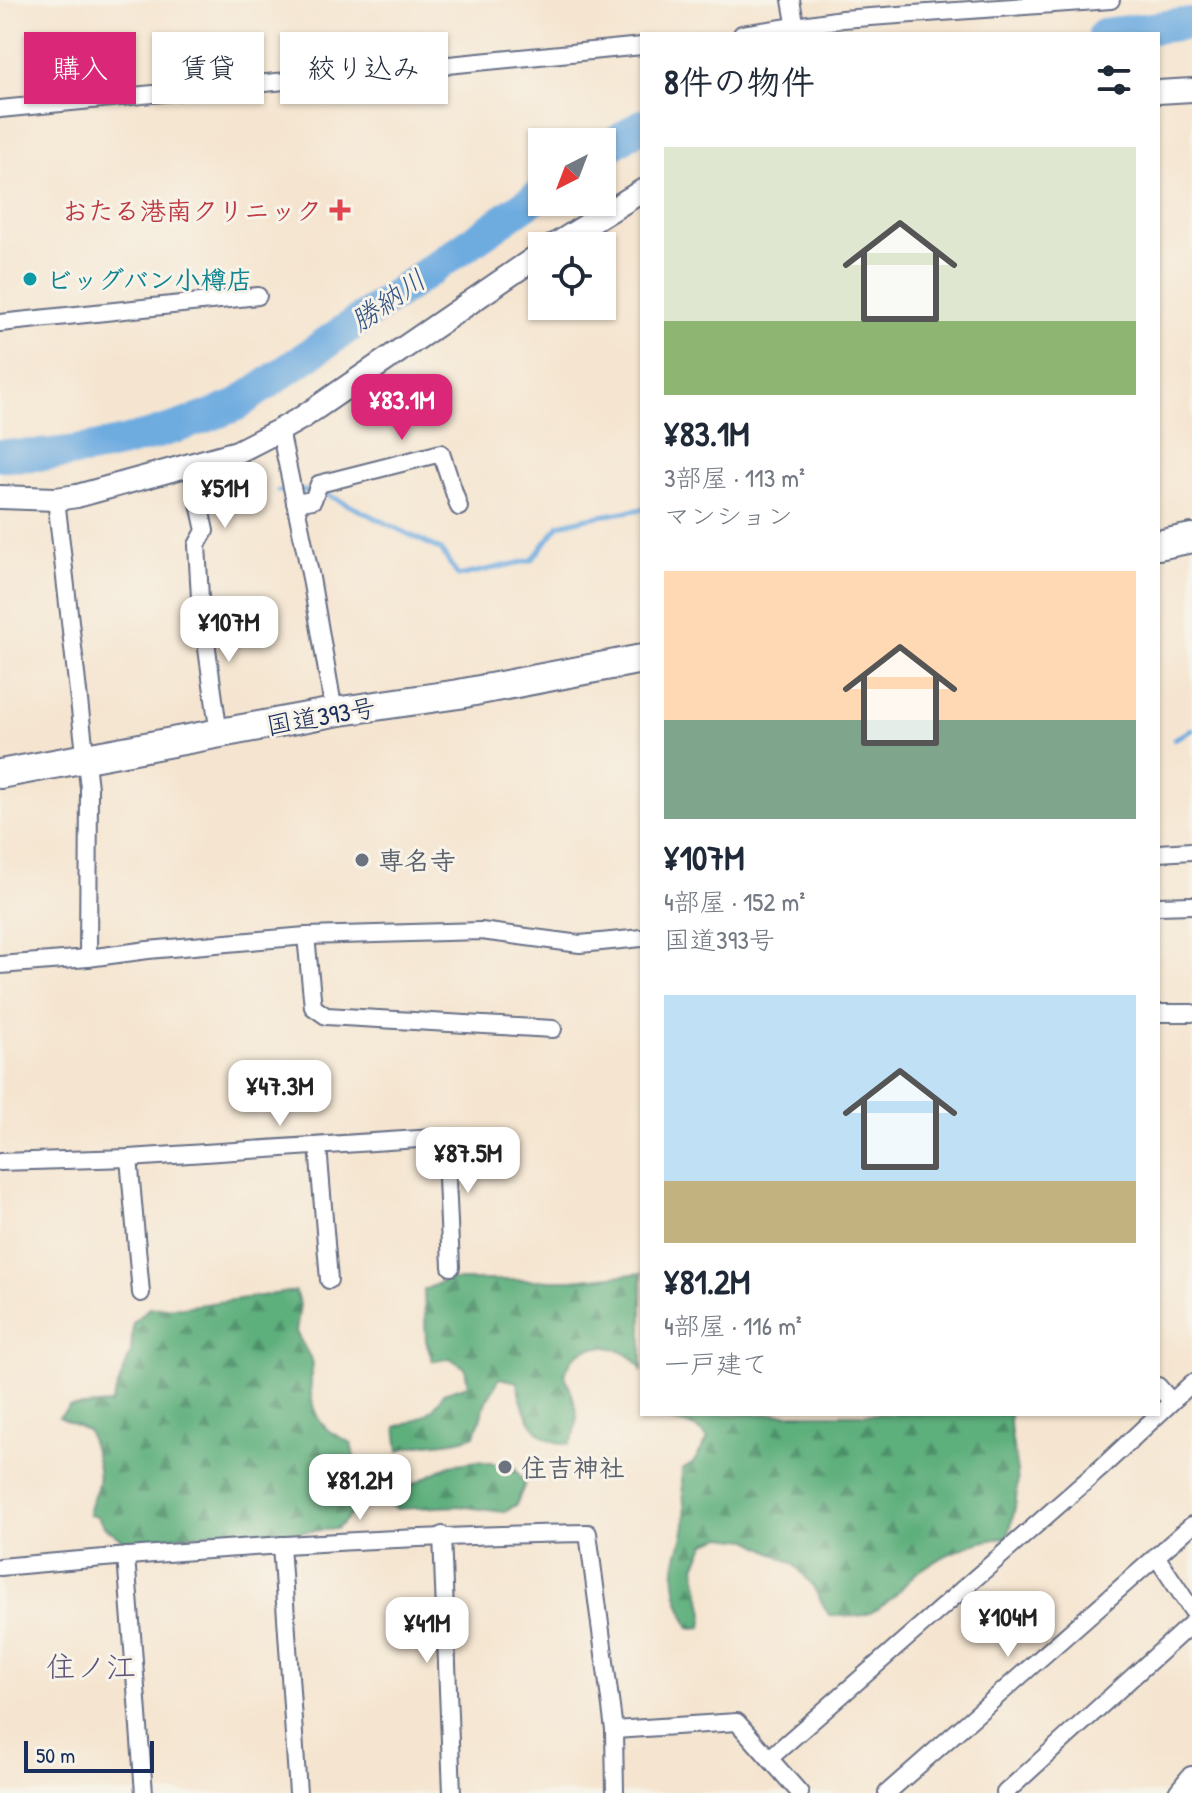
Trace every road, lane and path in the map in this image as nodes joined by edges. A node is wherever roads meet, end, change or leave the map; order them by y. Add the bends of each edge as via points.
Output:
1 (791, 0) edge
2 (1111, 0) edge
3 (796, 28) junction
4 (843, 28) edge
5 (760, 32) edge
6 (640, 46) edge
7 (1192, 90) edge
8 (1160, 92) edge
9 (0, 109) edge
10 (640, 192) edge
11 (576, 232) edge
12 (528, 263) edge
13 (258, 296) dead end
14 (0, 323) edge
15 (280, 430) junction
16 (191, 466) junction
17 (0, 497) edge
18 (56, 499) junction
19 (295, 503) junction
20 (459, 507) dead end
21 (1192, 538) edge
22 (1160, 545) edge
23 (640, 659) edge
24 (334, 712) junction
25 (219, 735) junction
26 (86, 758) junction
27 (0, 774) edge
28 (1192, 851) edge
29 (1160, 853) edge
30 (1192, 905) edge
31 (1160, 906) edge
32 (306, 936) junction
33 (640, 938) edge
34 (88, 958) junction
35 (0, 965) edge
36 (1160, 1013) edge
37 (1192, 1013) edge
38 (553, 1029) dead end
39 (318, 1146) junction
40 (129, 1158) junction
41 (0, 1162) edge
42 (451, 1267) dead end
43 (329, 1280) dead end
44 (141, 1293) dead end
45 (1192, 1383) edge
46 (1160, 1388) edge
47 (1171, 1401) junction
48 (1160, 1412) edge
49 (1155, 1416) edge
50 (1192, 1525) edge
51 (442, 1535) junction
52 (281, 1545) junction
53 (126, 1556) junction
54 (1156, 1556) junction
55 (0, 1567) edge
56 (1192, 1610) edge
57 (1192, 1623) edge
58 (614, 1730) junction
59 (771, 1757) junction
60 (1192, 1778) edge
61 (144, 1793) edge
62 (298, 1793) edge
63 (452, 1793) edge
64 (615, 1793) edge
65 (800, 1793) edge
66 (887, 1793) edge
67 (1005, 1793) edge
68 (1180, 1793) edge

1 - 3 street
2 - 4 street
3 - 4 street
3 - 5 street
6 - 9 street
7 - 8 street
10 - 11 street
12 - 15 street
13 - 14 street
15 - 16 street via 237,452
15 - 19 street
16 - 18 street
16 - 25 street via 205,531 197,545 200,598
17 - 18 street
18 - 26 street
19 - 20 street via 313,500 319,484 441,453
19 - 24 street
21 - 22 highway
23 - 24 highway, 国道393号
24 - 25 highway, 国道393号
25 - 26 highway, 国道393号
26 - 27 highway, 国道393号
26 - 34 street
28 - 29 street
30 - 31 street
32 - 33 street via 481,931 580,944
32 - 34 street
32 - 38 street via 313,1007 326,1016
34 - 35 street
36 - 37 street
39 - 40 street
39 - 42 street via 434,1138 446,1156
39 - 43 street
40 - 41 street
40 - 44 street
45 - 47 street
46 - 47 street
47 - 48 street
49 - 59 street
50 - 54 street
51 - 52 street
51 - 58 street via 588,1533
51 - 63 street
52 - 53 street
52 - 62 street
53 - 55 street
53 - 61 street
54 - 56 street
54 - 66 street
57 - 67 street
58 - 59 street via 737,1722
58 - 64 street
59 - 65 street
60 - 68 street

